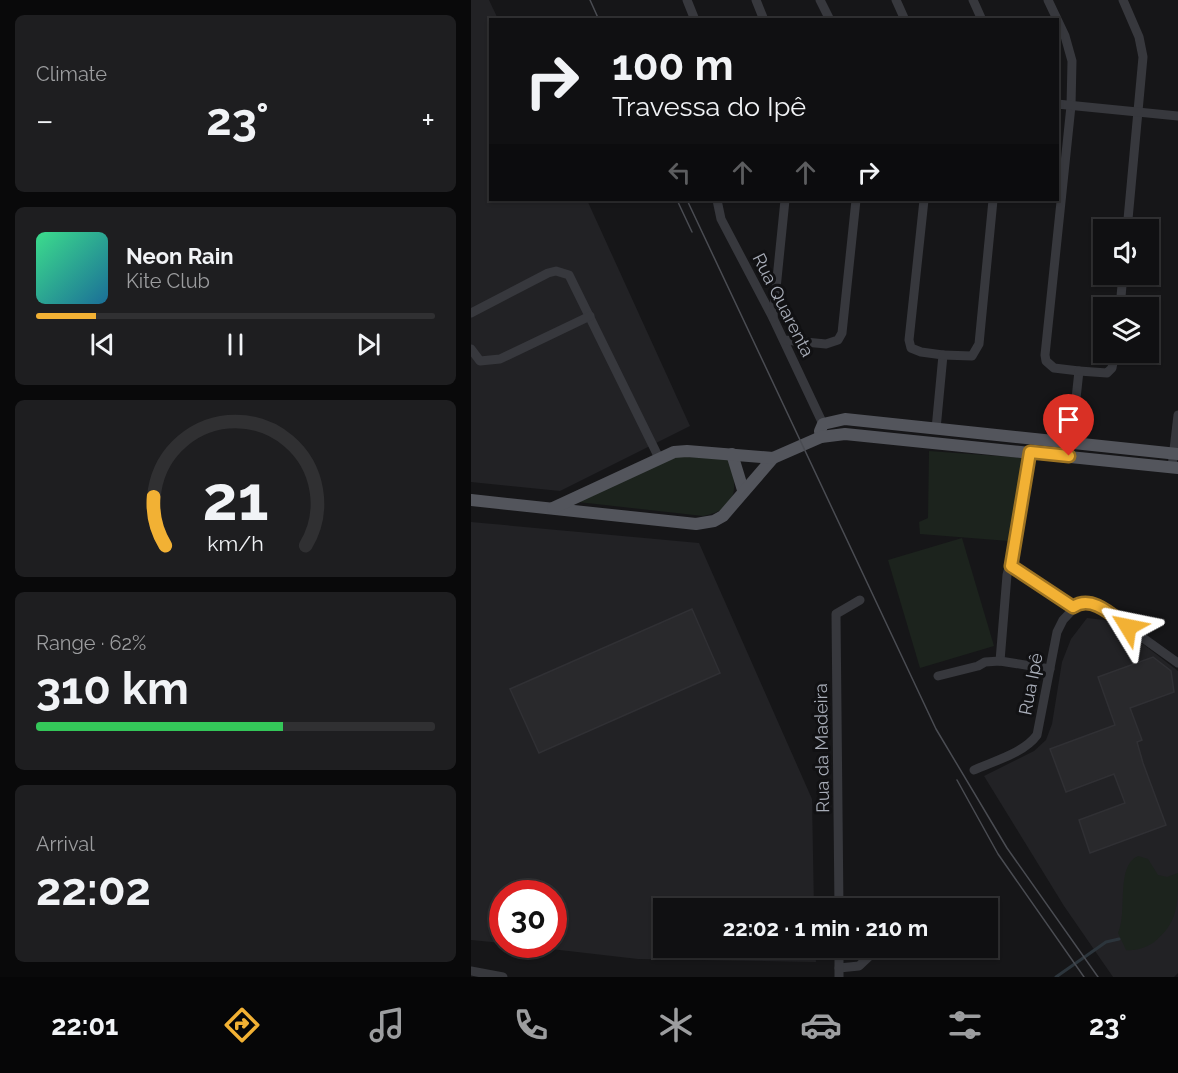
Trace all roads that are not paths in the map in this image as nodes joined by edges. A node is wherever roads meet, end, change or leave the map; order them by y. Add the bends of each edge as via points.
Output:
1 (687, 0) edge
2 (756, 0) edge
3 (821, 0) edge
4 (896, 0) edge
5 (973, 0) edge
6 (1048, 0) edge
7 (1123, 0) edge
8 (694, 18) edge
9 (763, 18) edge
10 (829, 18) edge
11 (904, 18) edge
12 (981, 18) edge
13 (1056, 18) edge
14 (1059, 24) edge
15 (1059, 104) edge
16 (1071, 106) junction
17 (1139, 113) junction
18 (1178, 116) edge
19 (717, 201) edge
20 (785, 201) edge
21 (856, 201) edge
22 (924, 201) edge
23 (993, 201) edge
24 (1128, 219) edge
25 (471, 313) edge
26 (590, 316) junction
27 (773, 318) junction
28 (784, 340) junction
29 (471, 350) edge
30 (943, 355) junction
31 (1113, 363) edge
32 (1079, 371) junction
33 (1178, 415) edge
34 (823, 424) junction
35 (936, 429) junction
36 (960, 432) junction
37 (821, 437) junction
38 (1071, 444) junction
39 (959, 446) junction
40 (1030, 452) junction
41 (732, 454) junction
42 (1176, 454) edge
43 (659, 458) junction
44 (773, 458) junction
45 (1175, 467) edge
46 (744, 490) junction
47 (471, 500) edge
48 (553, 508) junction
49 (1011, 566) junction
50 (860, 600) dead end
51 (1073, 607) junction
52 (1000, 661) junction
53 (1178, 663) edge
54 (1050, 669) junction
55 (938, 676) dead end
56 (974, 770) dead end
57 (839, 898) edge
58 (867, 958) edge
59 (471, 971) edge
60 (839, 973) edge
61 (504, 977) edge

1 - 8 street
2 - 9 street
3 - 10 street
4 - 11 street
5 - 12 street
6 - 13 street
7 - 17 street via 1142,47
14 - 16 street via 1070,49
15 - 16 street
16 - 17 street
16 - 32 street via 1045,355 1054,368
17 - 18 street
17 - 24 street
19 - 27 street, Rua Quarenta via 721,219
20 - 27 street
21 - 28 street via 842,333 838,340 826,344
22 - 30 street via 909,340 916,351
23 - 30 street via 979,344 972,356
25 - 26 street via 556,271 569,274
26 - 29 street via 500,359 480,361
26 - 43 street
27 - 28 street, Rua Quarenta
28 - 34 street, Rua Quarenta
30 - 35 street
31 - 32 street via 1107,373
32 - 38 street
33 - 42 street
34 - 35 main road via 845,419
34 - 37 main road
35 - 36 main road
36 - 38 main road
36 - 39 main road
37 - 39 main road via 845,434
37 - 44 main road
38 - 42 main road
39 - 40 main road
40 - 45 main road
40 - 49 street
41 - 43 main road via 680,451
41 - 44 main road
41 - 46 main road
42 - 45 street
43 - 48 main road
44 - 46 main road
46 - 48 main road via 723,516 696,524
47 - 48 main road
49 - 51 street
49 - 52 street
50 - 57 street, Rua da Madeira via 836,614
51 - 53 street via 1079,603 1097,605
51 - 54 street, Rua Ipê via 1057,632
52 - 54 street
52 - 55 street
54 - 56 street, Rua Ipê via 1041,723 1032,742
58 - 60 street via 859,966
59 - 61 street

